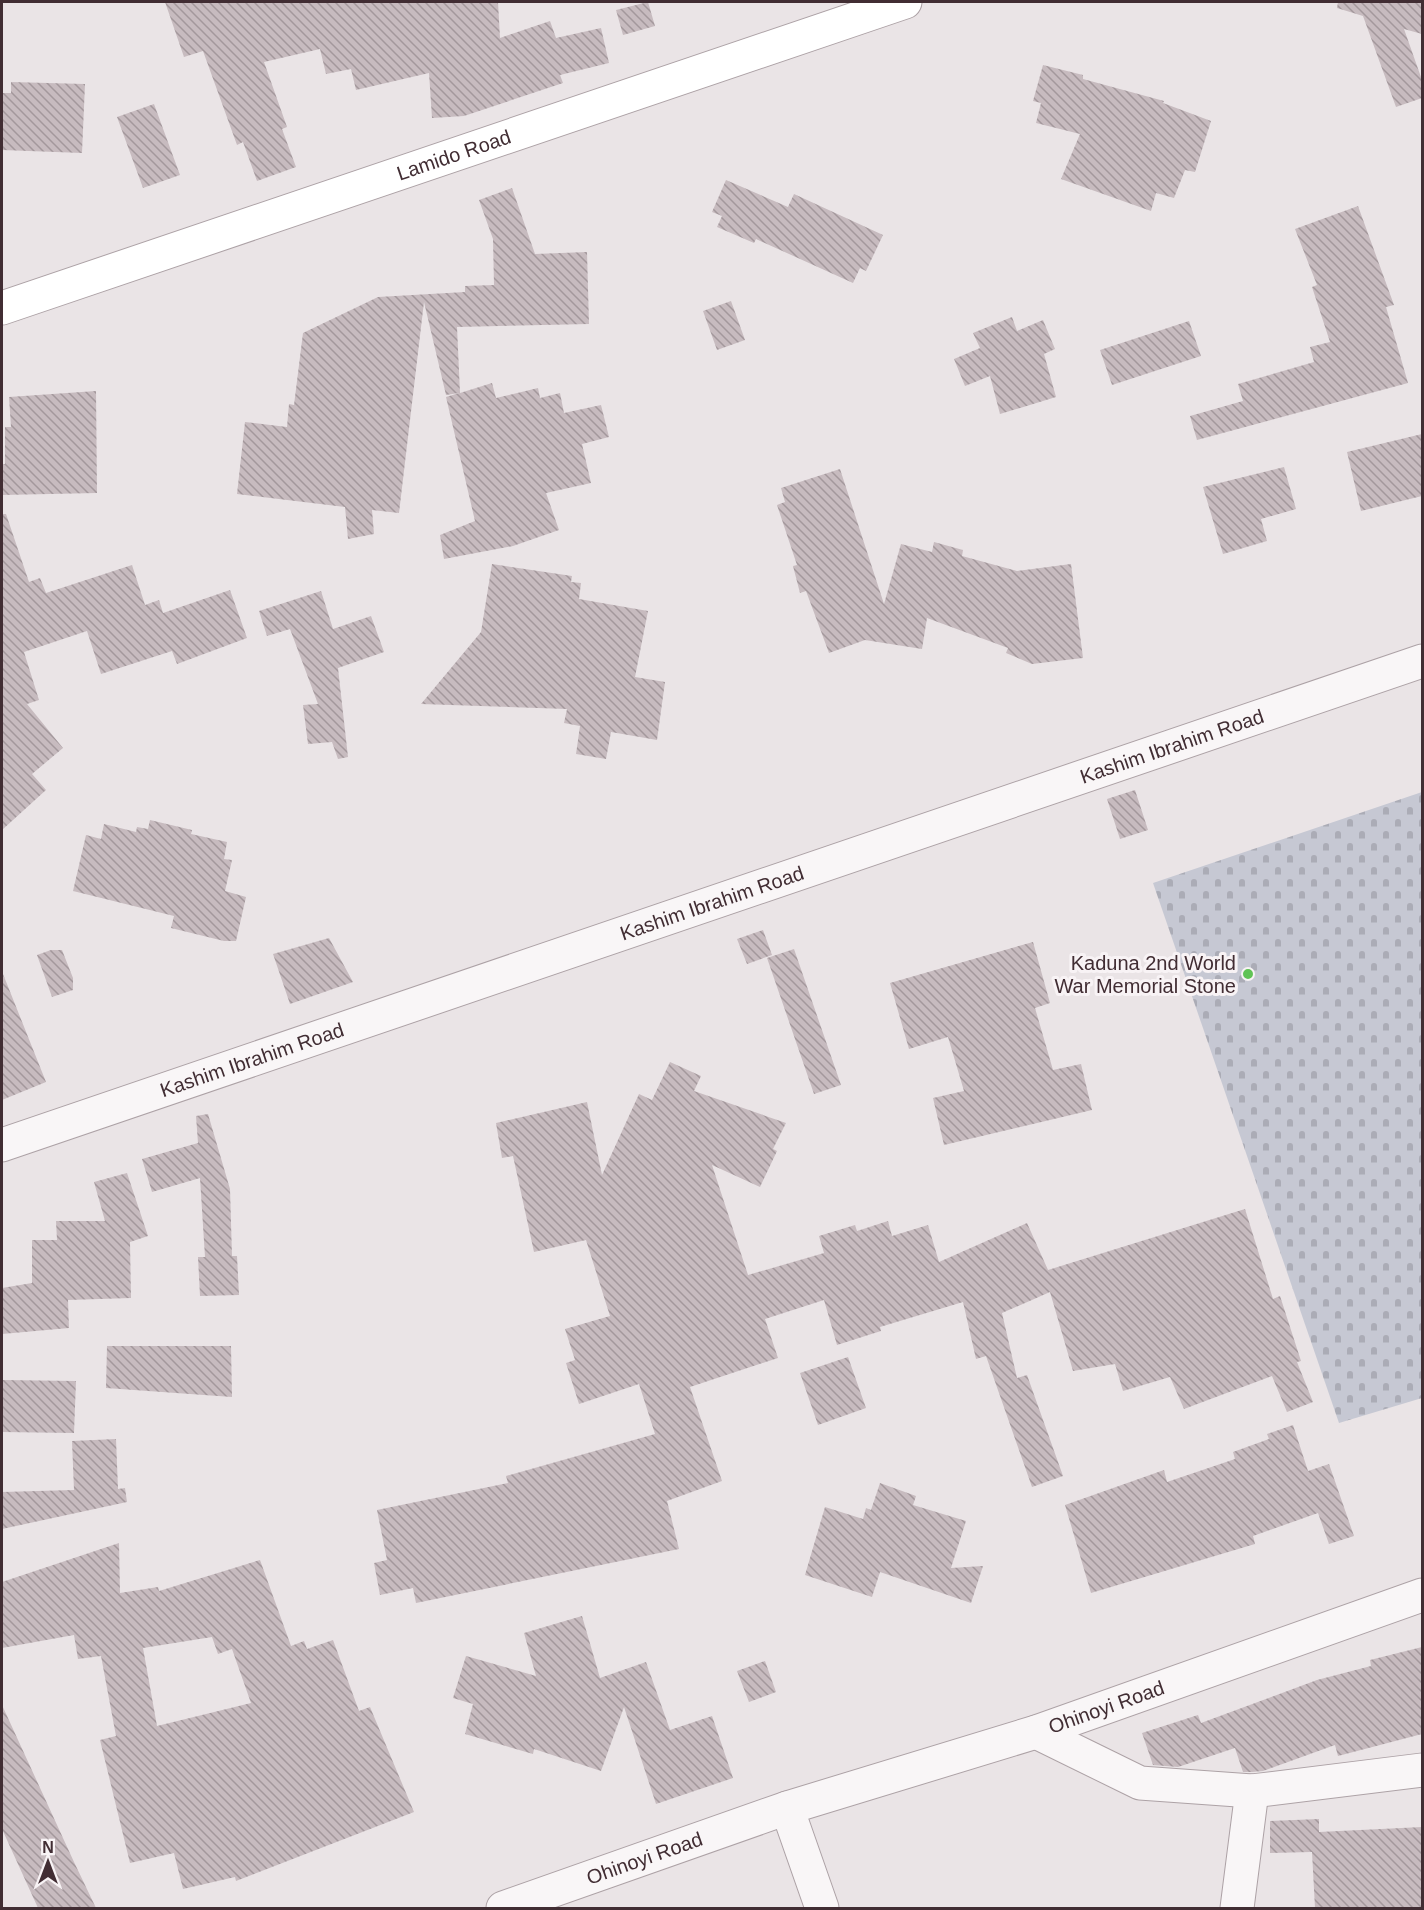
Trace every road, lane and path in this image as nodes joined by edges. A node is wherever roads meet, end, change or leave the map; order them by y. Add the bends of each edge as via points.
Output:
1 (905, 2) edge
2 (2, 308) edge
3 (1422, 661) edge
4 (2, 1145) edge
5 (1422, 1595) edge
6 (1036, 1732) junction
7 (1422, 1770) edge
8 (1252, 1791) junction
9 (787, 1808) junction
10 (502, 1908) edge
11 (822, 1908) edge
12 (1238, 1908) edge

1 - 2 street, Lamido Road
3 - 4 street, Kashim Ibrahim Road
5 - 6 street, Ohinoyi Road
6 - 8 street via 1140,1783
6 - 9 street, Ohinoyi Road
7 - 8 street
8 - 12 street
9 - 10 street, Ohinoyi Road
9 - 11 street

